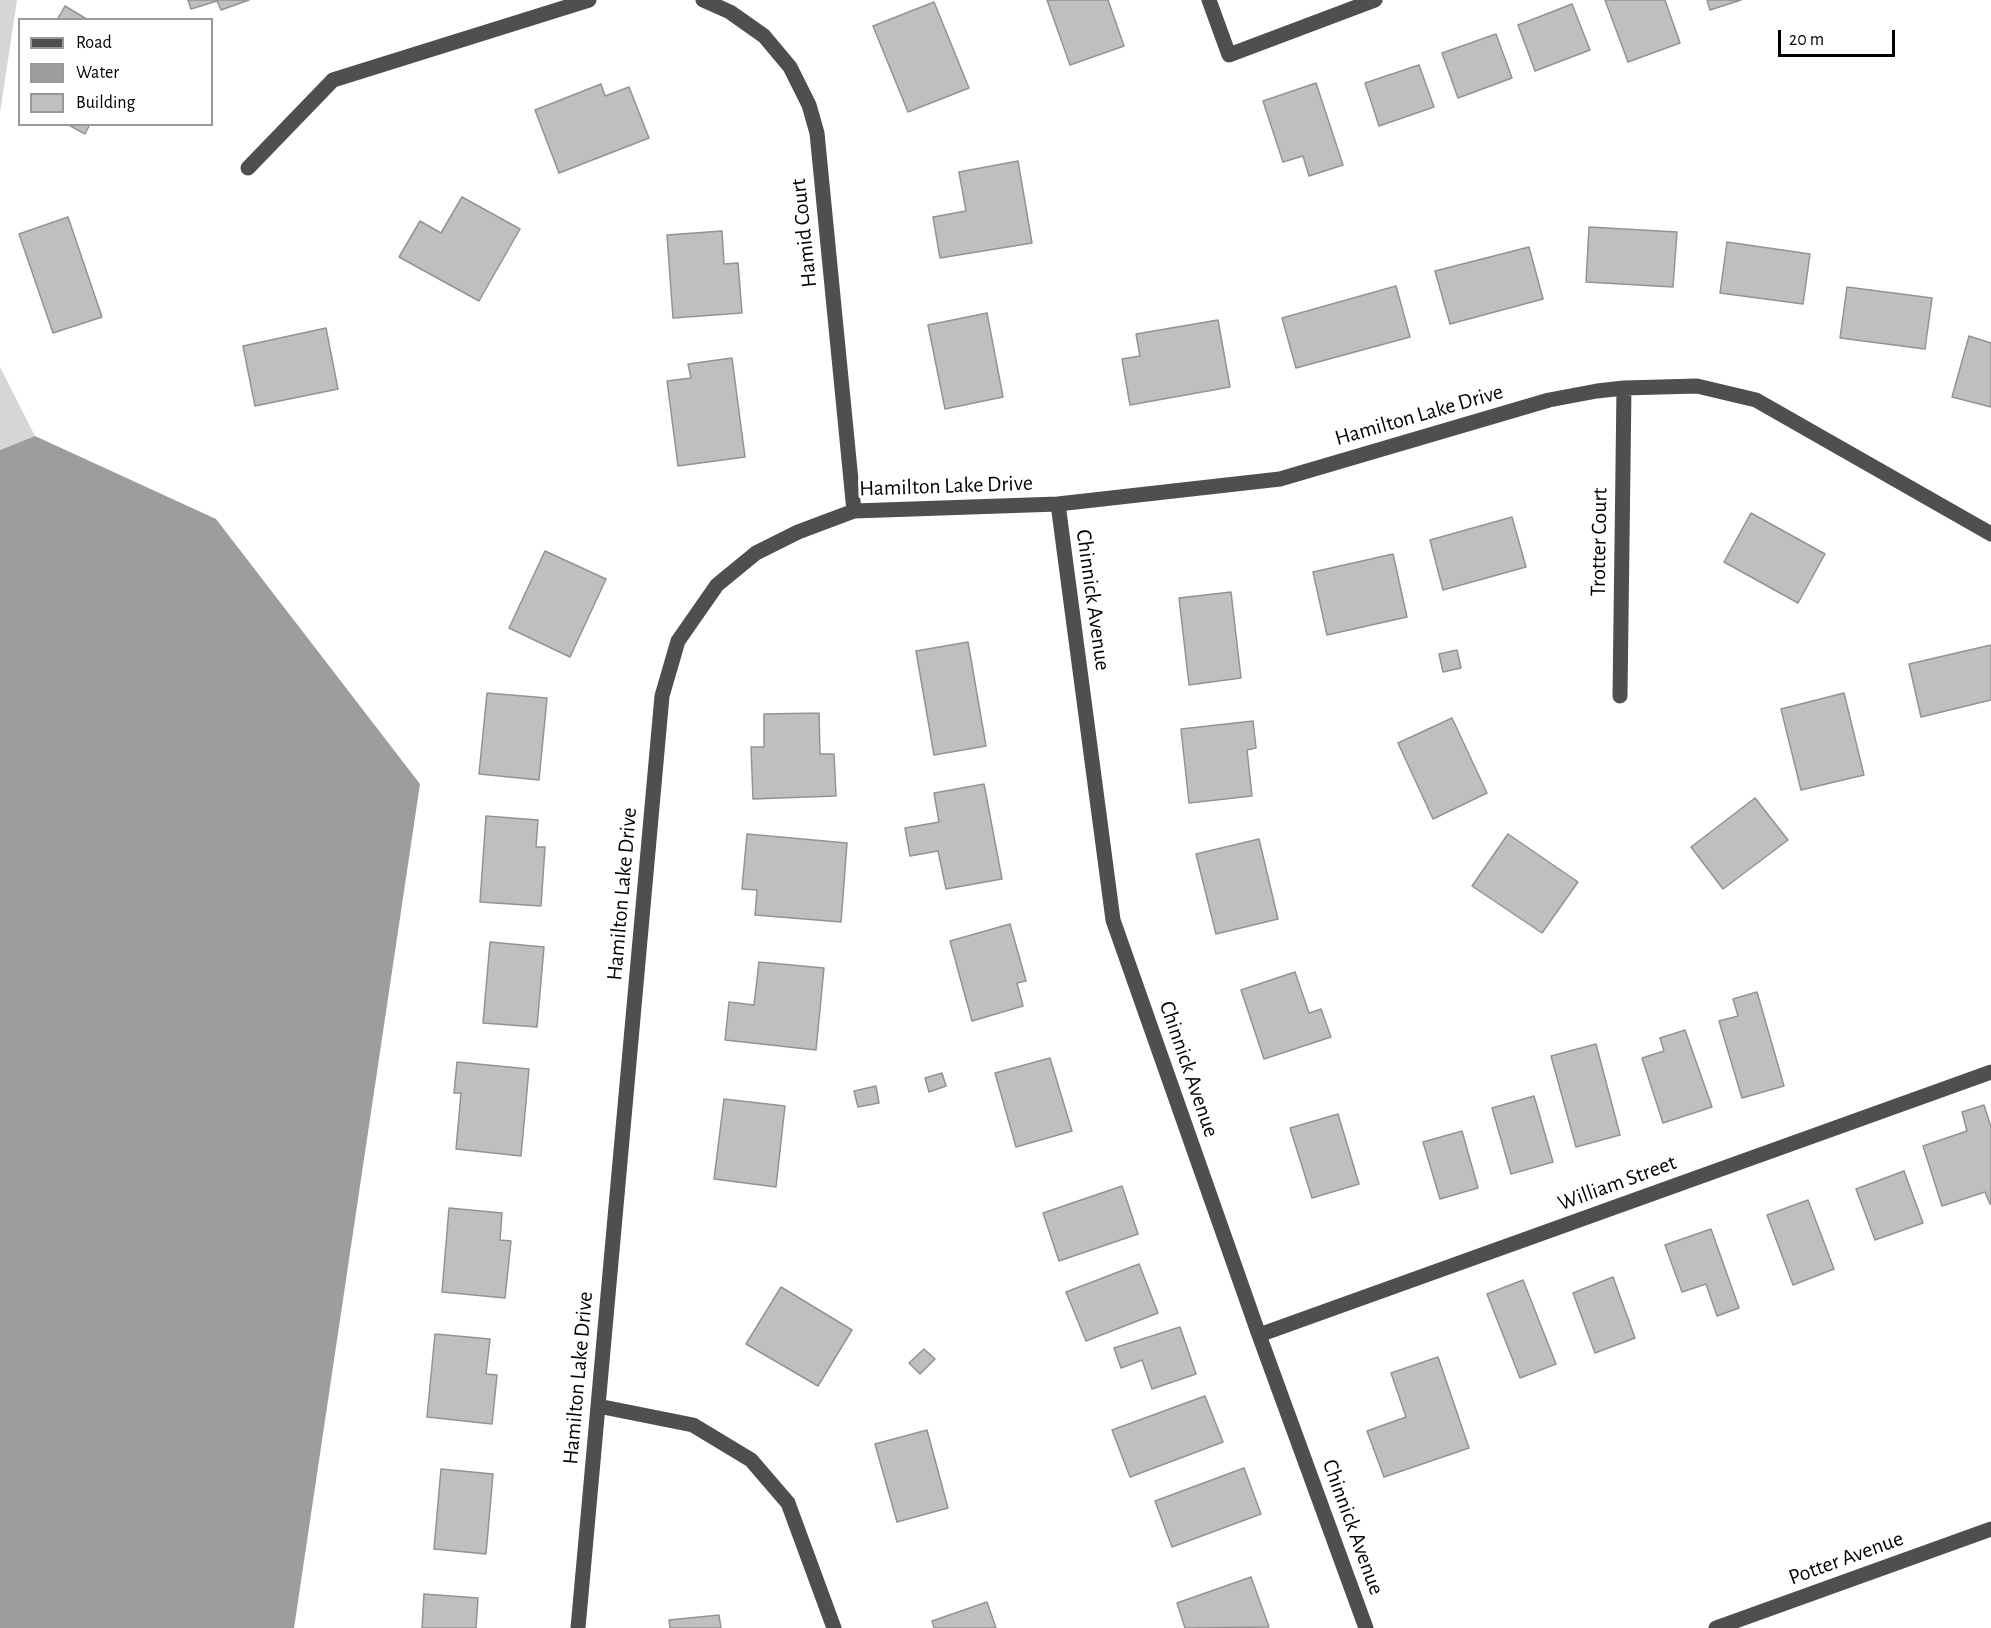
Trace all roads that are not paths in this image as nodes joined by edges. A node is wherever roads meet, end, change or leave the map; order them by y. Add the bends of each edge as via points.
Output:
1 (589, 0) edge
2 (703, 0) edge
3 (1209, 0) edge
4 (1375, 0) edge
5 (248, 168) dead end
6 (1624, 388) junction
7 (1058, 504) junction
8 (854, 511) junction
9 (1991, 534) edge
10 (1620, 696) dead end
11 (1991, 1072) edge
12 (1258, 1335) junction
13 (598, 1406) junction
14 (1991, 1529) edge
15 (578, 1628) edge
16 (834, 1628) edge
17 (1366, 1628) edge
18 (1716, 1628) edge

1 - 5 street via 333,80
2 - 8 street, Hamid Court via 730,12 764,36 790,67 809,105 817,133
3 - 4 street via 1229,55
6 - 7 street, Hamilton Lake Drive via 1549,400 1280,479
6 - 9 street, Hamilton Lake Drive via 1697,386 1756,400
6 - 10 street, Trotter Court
7 - 8 street, Hamilton Lake Drive
7 - 12 street, Chinnick Avenue via 1113,920
8 - 13 street, Hamilton Lake Drive via 798,532 756,554 717,585 678,641 662,696
11 - 12 street, William Street
12 - 17 street, Chinnick Avenue
13 - 15 street, Hamilton Lake Drive
13 - 16 street via 693,1425 751,1460 788,1503
14 - 18 street, Potter Avenue

